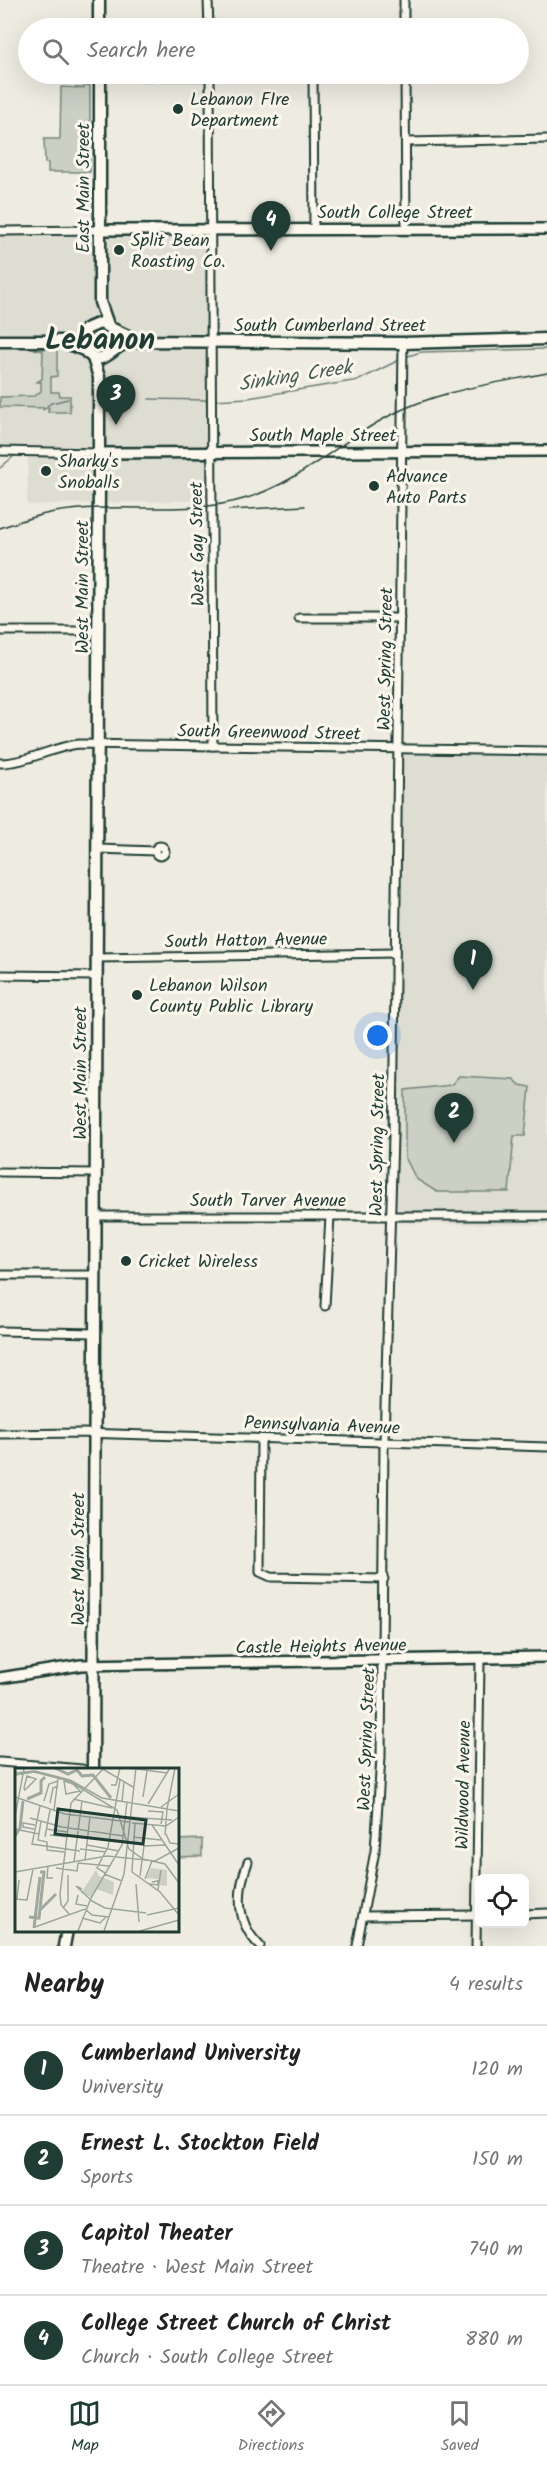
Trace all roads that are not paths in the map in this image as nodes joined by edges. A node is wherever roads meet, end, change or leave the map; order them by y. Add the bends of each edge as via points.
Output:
1 (99, 0) edge
2 (208, 0) edge
3 (404, 0) edge
4 (99, 18) edge
5 (209, 18) edge
6 (404, 18) edge
7 (100, 84) edge
8 (210, 84) edge
9 (313, 84) edge
10 (405, 84) edge
11 (547, 139) edge
12 (406, 142) junction
13 (406, 228) junction
14 (211, 229) junction
15 (314, 229) junction
16 (547, 229) edge
17 (99, 230) junction
18 (0, 231) edge
19 (100, 302) junction
20 (110, 328) junction
21 (87, 329) junction
22 (547, 339) edge
23 (0, 340) edge
24 (61, 341) junction
25 (139, 341) junction
26 (212, 341) junction
27 (403, 348) junction
28 (84, 350) junction
29 (111, 353) junction
30 (93, 358) junction
31 (99, 377) junction
32 (0, 450) edge
33 (402, 451) junction
34 (547, 451) edge
35 (212, 452) junction
36 (99, 453) junction
37 (299, 618) dead end
38 (400, 618) junction
39 (0, 631) edge
40 (98, 631) junction
41 (98, 745) junction
42 (213, 746) junction
43 (398, 749) junction
44 (547, 751) edge
45 (0, 763) edge
46 (98, 849) junction
47 (155, 851) dead end
48 (395, 953) junction
49 (97, 957) junction
50 (0, 975) edge
51 (97, 976) junction
52 (0, 1172) edge
53 (96, 1173) junction
54 (391, 1215) junction
55 (96, 1216) junction
56 (330, 1216) junction
57 (547, 1216) edge
58 (0, 1275) edge
59 (96, 1275) junction
60 (325, 1306) dead end
61 (0, 1330) edge
62 (95, 1333) junction
63 (96, 1433) junction
64 (0, 1434) edge
65 (261, 1439) junction
66 (384, 1442) junction
67 (547, 1447) edge
68 (384, 1579) junction
69 (547, 1658) edge
70 (480, 1660) junction
71 (384, 1662) junction
72 (95, 1665) junction
73 (0, 1678) edge
74 (0, 1762) edge
75 (70, 1768) edge
76 (93, 1768) edge
77 (248, 1862) dead end
78 (478, 1874) edge
79 (547, 1913) edge
80 (529, 1914) edge
81 (475, 1915) edge
82 (363, 1916) junction
83 (477, 1928) edge
84 (67, 1931) edge
85 (64, 1946) edge
86 (260, 1946) edge
87 (357, 1946) edge
88 (476, 1946) edge

1 - 4 main road
2 - 5 street
3 - 6 street
7 - 17 main road, East Main Street
8 - 14 street, West Gay Street
9 - 15 street
10 - 12 street
11 - 12 street
12 - 13 street
13 - 15 street, South College Street
13 - 16 street, South College Street
14 - 15 street, South College Street
14 - 17 street, South College Street
14 - 26 street, West Gay Street
17 - 18 street
17 - 19 main road, East Main Street
19 - 20 main road, East Main Street
19 - 21 main road, East Main Street
20 - 21 main road via 97,323
20 - 25 main road
20 - 29 main road via 117,340
21 - 24 main road
21 - 28 main road via 82,341
22 - 27 main road, South Cumberland Street
23 - 24 main road
24 - 28 main road
25 - 26 main road, South Cumberland Street
25 - 29 main road, South Cumberland Street via 122,345
26 - 27 main road, South Cumberland Street
26 - 35 street, West Gay Street
27 - 33 street, West Spring Street
28 - 30 main road
29 - 30 main road
29 - 31 main road, West Main Street
30 - 31 main road, West Main Street
31 - 36 main road, West Main Street
32 - 36 street
33 - 34 street, South Maple Street
33 - 35 street, South Maple Street
33 - 38 street, West Spring Street
35 - 36 street, South Maple Street
35 - 42 street, West Gay Street
36 - 40 main road, West Main Street
37 - 38 street
38 - 43 street, West Spring Street
39 - 40 street
40 - 41 main road, West Main Street
41 - 42 street, South Greenwood Street
41 - 45 street, South Greenwood Street via 63,746 27,760
41 - 46 main road, West Main Street
42 - 43 street, South Greenwood Street
43 - 44 street, South Greenwood Street
43 - 48 street, West Spring Street
46 - 47 street
46 - 49 main road, West Main Street
48 - 49 street, South Hatton Avenue
48 - 54 street, West Spring Street
49 - 51 main road, West Main Street
50 - 51 street
51 - 53 main road, West Main Street
52 - 53 street
53 - 55 main road, West Main Street
54 - 56 street, South Tarver Avenue
54 - 57 street, South Tarver Avenue
54 - 66 street, West Spring Street
55 - 56 street, South Tarver Avenue
55 - 59 main road, West Main Street
56 - 60 street
58 - 59 street
59 - 62 main road, West Main Street
61 - 62 street
62 - 63 main road, West Main Street
63 - 64 street, Pennsylvania Avenue
63 - 65 street, Pennsylvania Avenue
63 - 72 main road, West Main Street
65 - 66 street, Pennsylvania Avenue
65 - 68 street via 260,1572 270,1577
66 - 67 street, Pennsylvania Avenue
66 - 68 street, West Spring Street
68 - 71 street, West Spring Street
69 - 70 street, Castle Heights Avenue
70 - 71 street, Castle Heights Avenue
70 - 78 street, Wildwood Avenue
71 - 72 street, Castle Heights Avenue
71 - 82 street, West Spring Street via 378,1820
72 - 73 street, Castle Heights Avenue
72 - 76 main road, West Main Street
74 - 75 street
77 - 86 street via 240,1910 246,1928
79 - 80 street
81 - 82 street
82 - 87 street, West Spring Street
83 - 88 street, Wildwood Avenue
84 - 85 main road

